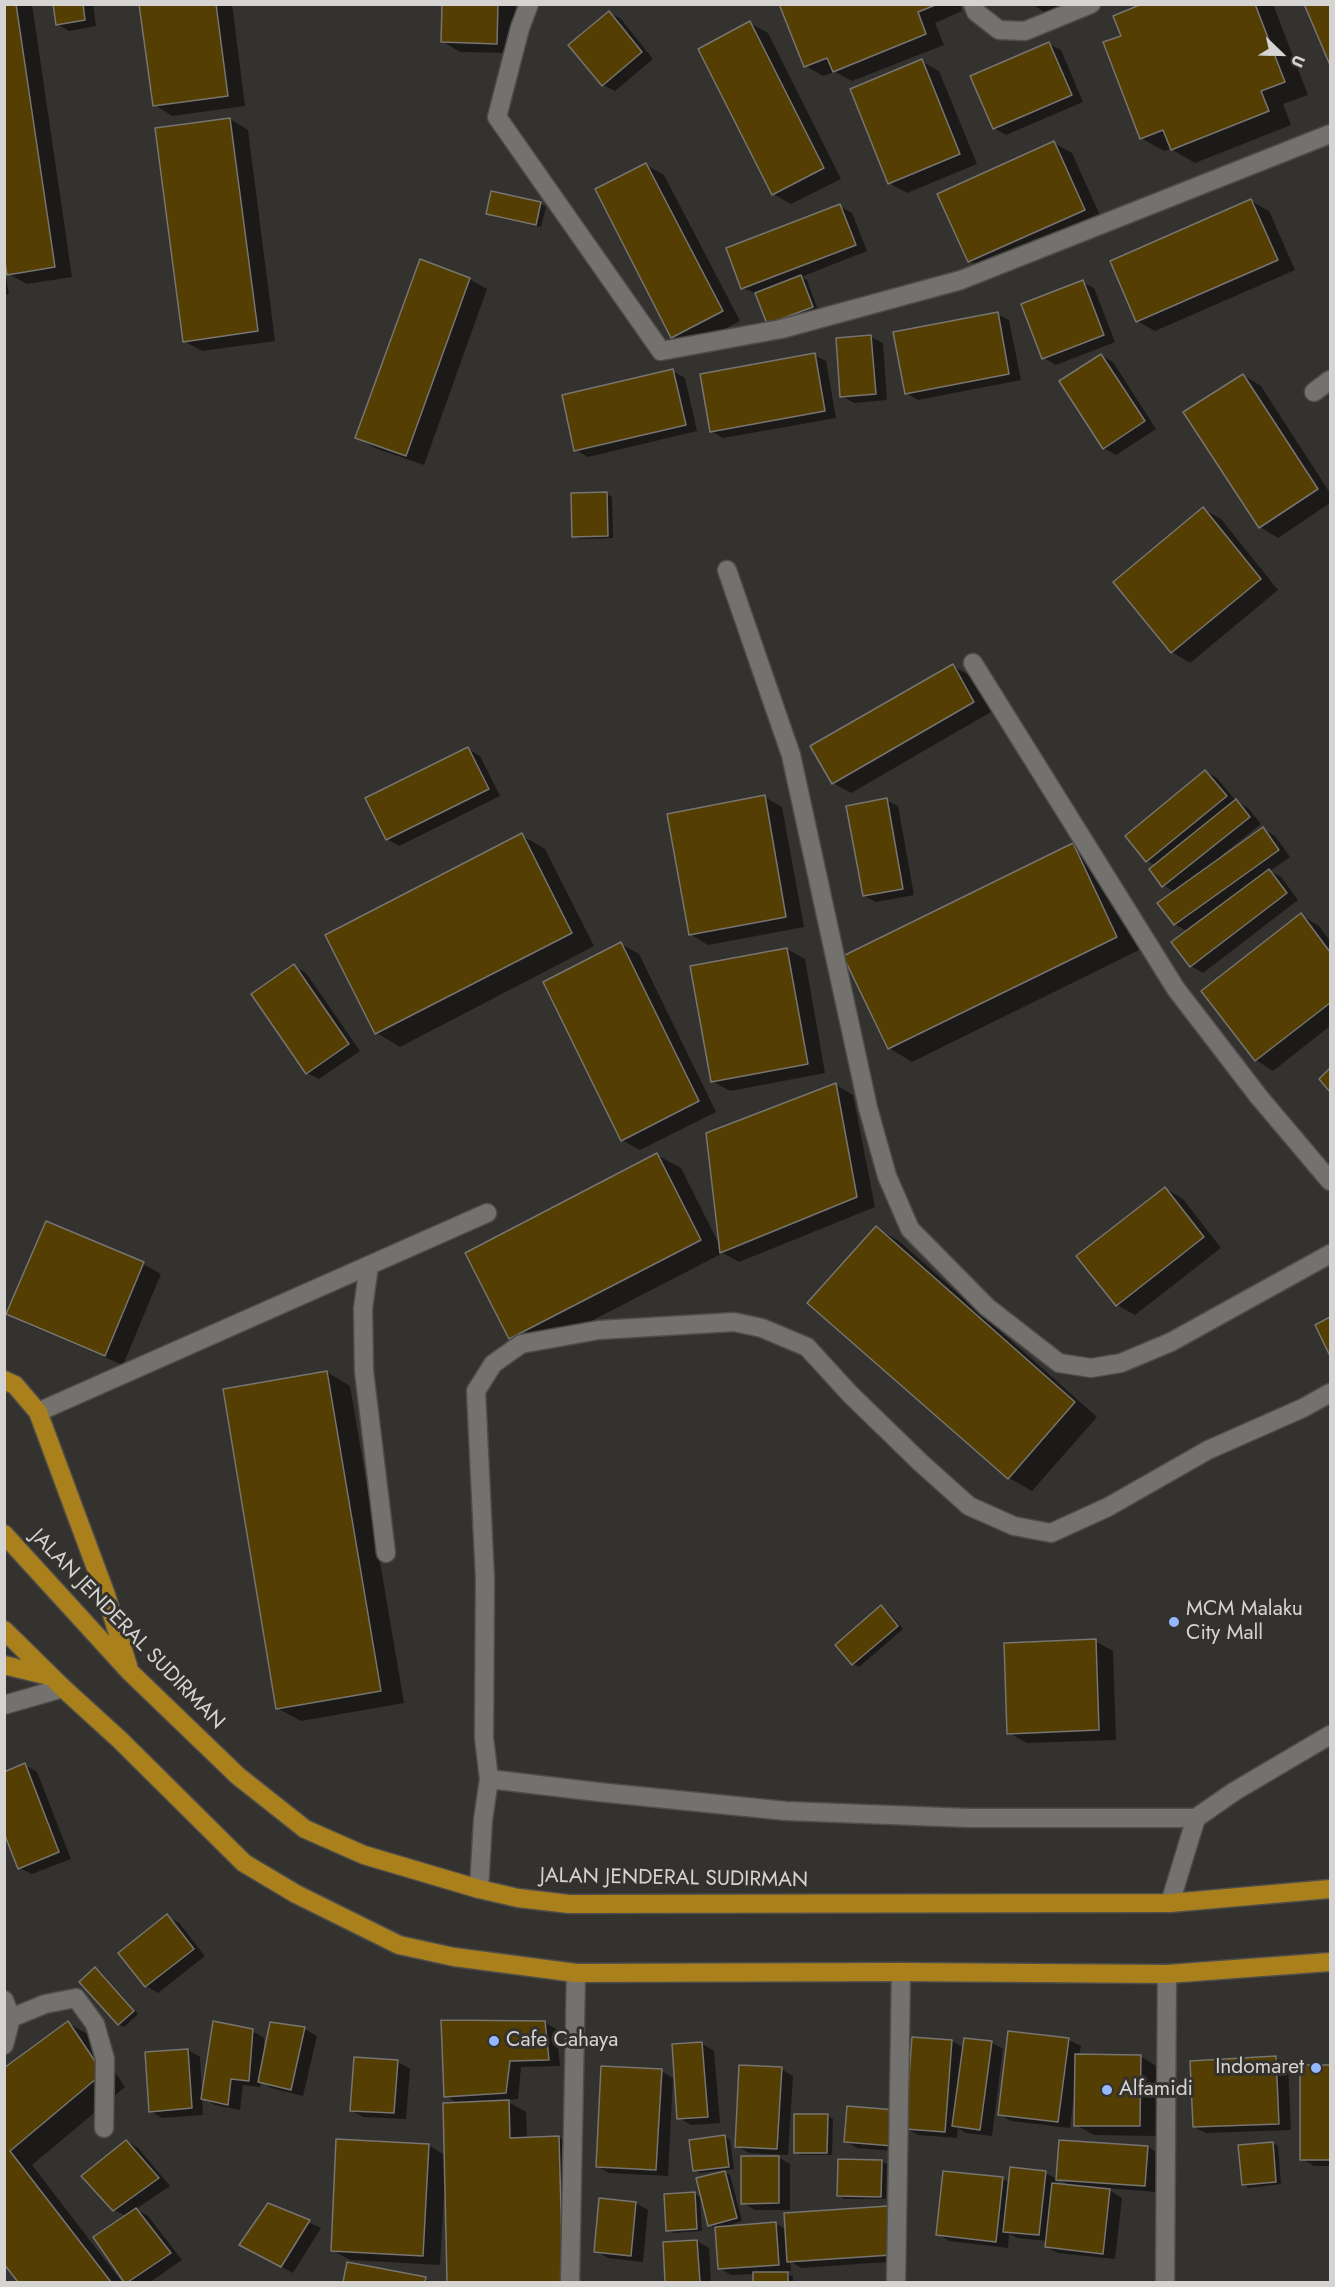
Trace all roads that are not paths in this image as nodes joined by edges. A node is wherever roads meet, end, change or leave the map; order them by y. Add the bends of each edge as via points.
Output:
1 (529, 4) edge
2 (973, 4) edge
3 (1092, 4) edge
4 (1330, 134) edge
5 (1330, 380) edge
6 (1314, 392) dead end
7 (727, 570) dead end
8 (973, 663) dead end
9 (1330, 1181) edge
10 (487, 1213) dead end
11 (1330, 1254) edge
12 (369, 1266) junction
13 (4, 1380) edge
14 (1330, 1393) edge
15 (38, 1412) junction
16 (4, 1534) edge
17 (386, 1553) dead end
18 (4, 1630) edge
19 (4, 1665) edge
20 (129, 1671) junction
21 (57, 1682) junction
22 (4, 1705) edge
23 (1330, 1736) edge
24 (489, 1779) junction
25 (1196, 1818) junction
26 (479, 1889) junction
27 (1330, 1889) edge
28 (1170, 1903) junction
29 (1330, 1962) edge
30 (901, 1972) junction
31 (576, 1973) junction
32 (1167, 1974) junction
33 (4, 2000) edge
34 (11, 2018) junction
35 (4, 2045) edge
36 (104, 2128) dead end
37 (570, 2283) edge
38 (896, 2283) edge
39 (1165, 2283) edge

1 - 4 street via 497,117 661,351 781,329 961,280
2 - 3 street via 976,12 999,30 1025,31
5 - 6 street
7 - 11 street via 791,755 868,1108 887,1176 910,1228 987,1307 1059,1363 1090,1368 1121,1363 1171,1341
8 - 9 street via 1176,989
10 - 12 street
12 - 15 street
12 - 17 street via 363,1308 364,1371
13 - 15 highway via 15,1385
14 - 24 street via 1208,1450 1108,1507 1051,1533 1014,1526 969,1506 858,1402 807,1347 762,1329 734,1322 610,1330 520,1344 494,1364 476,1391 484,1579 484,1738
15 - 20 highway via 106,1595
16 - 20 highway, JALAN JENDERAL SUDIRMAN
18 - 21 highway
19 - 21 highway
20 - 26 highway, JALAN JENDERAL SUDIRMAN via 238,1776 305,1829 364,1856
21 - 22 street
21 - 31 highway via 244,1863 296,1894 399,1945 454,1957
23 - 25 street
24 - 25 street via 786,1811 969,1818
24 - 26 street
25 - 28 street
26 - 28 highway, JALAN JENDERAL SUDIRMAN via 569,1904
27 - 28 highway, JALAN JENDERAL SUDIRMAN
29 - 32 highway
30 - 31 highway
30 - 32 highway
30 - 38 street
31 - 37 street
32 - 39 street
33 - 34 street
34 - 35 street
34 - 36 street via 45,2004 76,1998 95,2024 105,2059

